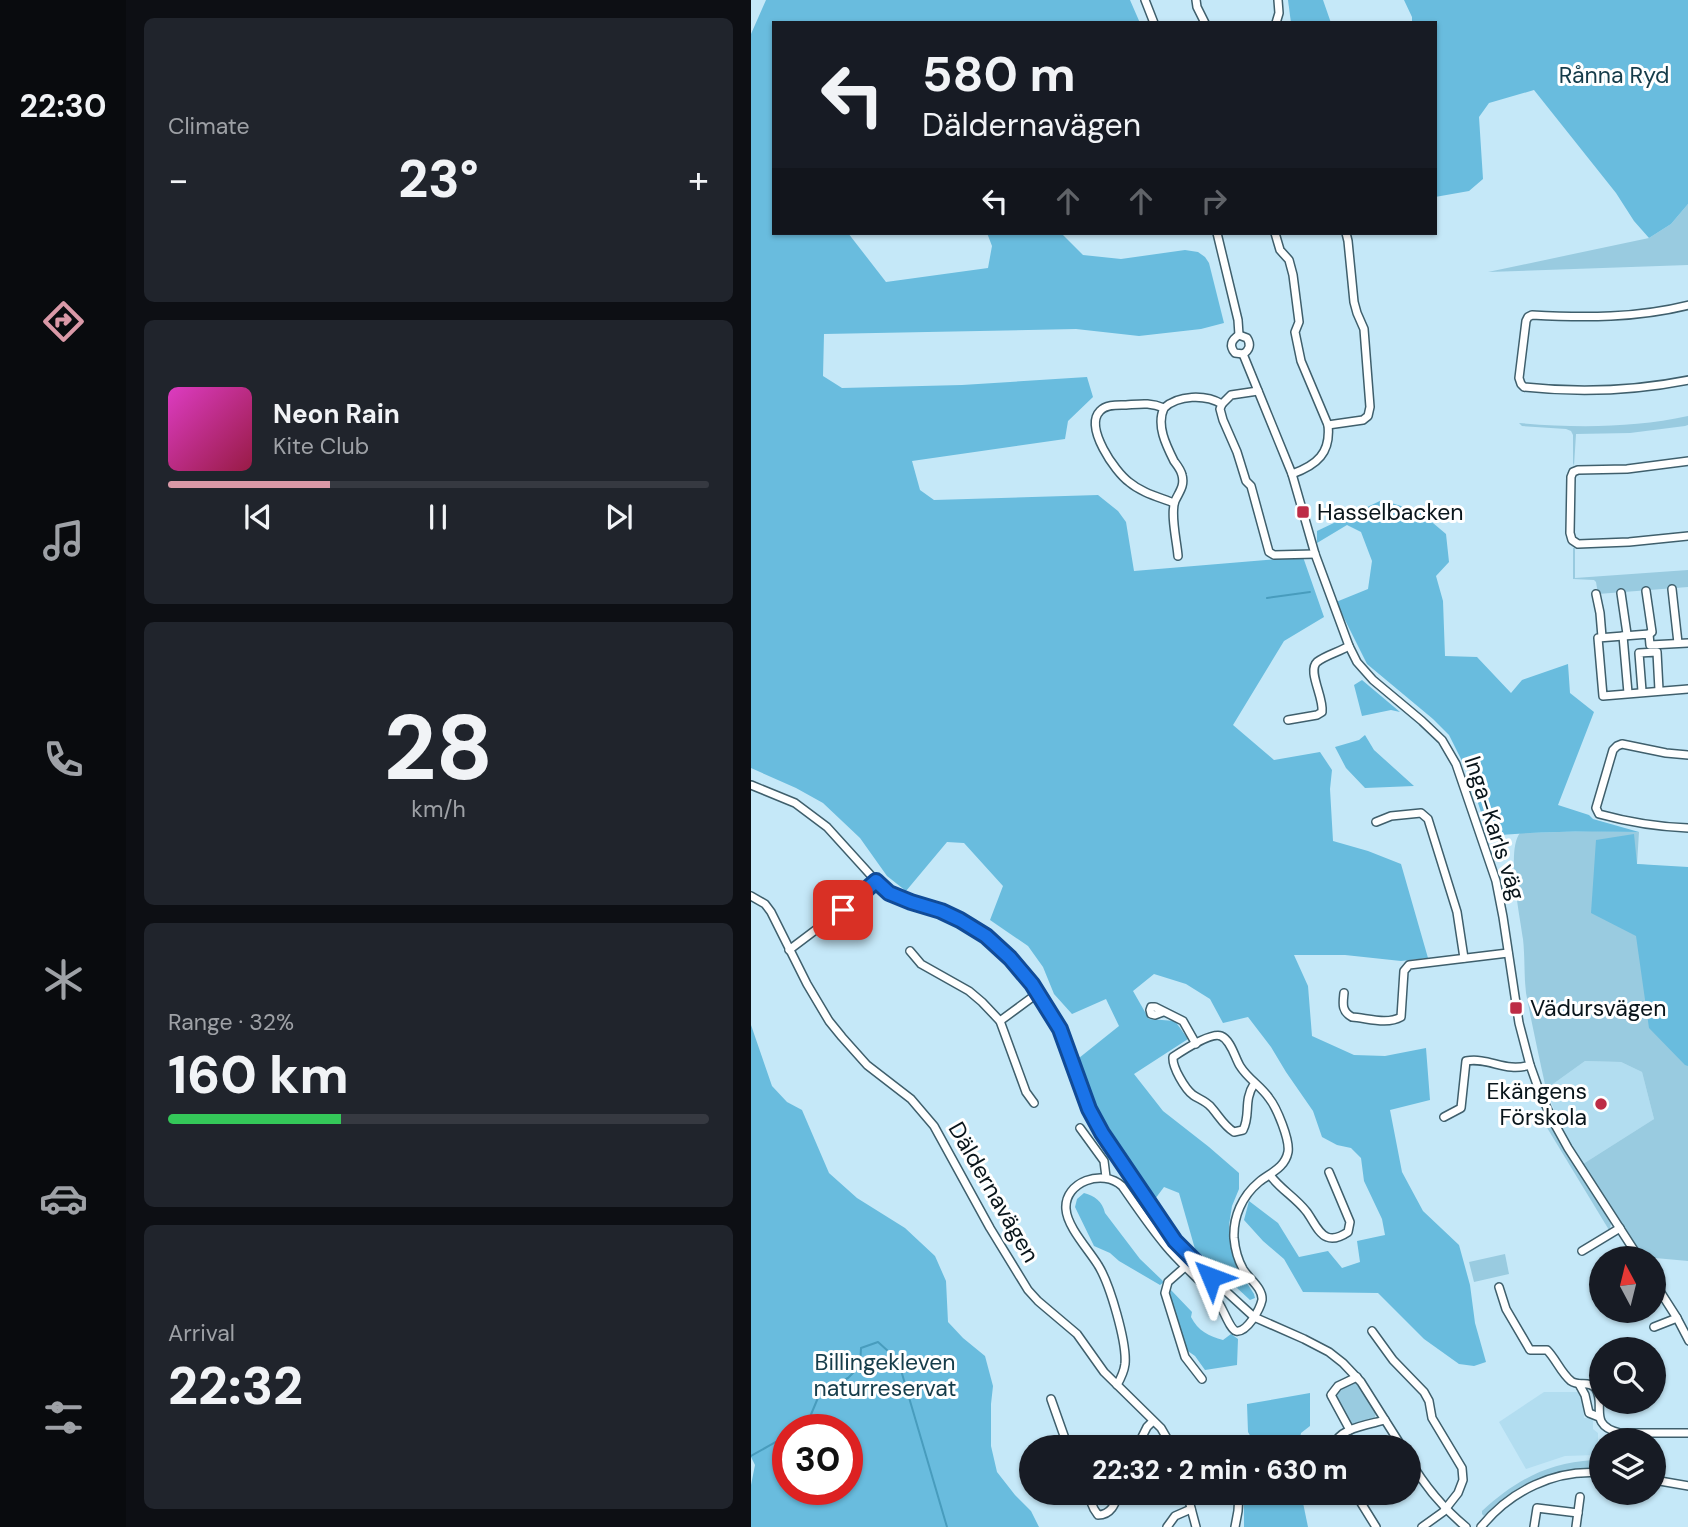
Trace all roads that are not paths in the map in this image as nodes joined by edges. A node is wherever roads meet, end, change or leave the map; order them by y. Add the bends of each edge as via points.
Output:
1 (1145, 0) edge
2 (1195, 0) edge
3 (1278, 0) edge
4 (1153, 21) edge
5 (1204, 21) edge
6 (1277, 21) edge
7 (1217, 235) edge
8 (1276, 235) edge
9 (1346, 235) edge
10 (1688, 305) edge
11 (1239, 335) junction
12 (1243, 354) junction
13 (1688, 380) edge
14 (1258, 391) junction
15 (1222, 404) junction
16 (1164, 408) junction
17 (1328, 425) junction
18 (1688, 461) edge
19 (1292, 474) junction
20 (1174, 503) junction
21 (1688, 536) edge
22 (1315, 554) junction
23 (1178, 556) dead end
24 (1672, 589) dead end
25 (1646, 591) dead end
26 (1621, 593) dead end
27 (1596, 594) dead end
28 (1649, 634) junction
29 (1625, 635) junction
30 (1602, 637) junction
31 (1678, 643) junction
32 (1688, 643) edge
33 (1349, 646) junction
34 (1650, 649) junction
35 (1688, 689) edge
36 (1659, 690) junction
37 (1642, 691) junction
38 (1628, 693) junction
39 (1288, 720) dead end
40 (1688, 755) edge
41 (751, 785) edge
42 (1376, 822) dead end
43 (1688, 828) edge
44 (876, 881) junction
45 (751, 896) edge
46 (789, 950) junction
47 (910, 951) dead end
48 (1508, 953) junction
49 (1464, 958) junction
50 (1038, 993) junction
51 (1344, 993) dead end
52 (1163, 1012) dead end
53 (1000, 1021) junction
54 (1196, 1044) junction
55 (1530, 1065) junction
56 (1254, 1084) junction
57 (1034, 1103) dead end
58 (1444, 1117) dead end
59 (1080, 1128) dead end
60 (1329, 1172) dead end
61 (1270, 1175) junction
62 (1106, 1177) junction
63 (1620, 1228) junction
64 (1631, 1246) edge
65 (1582, 1251) dead end
66 (1184, 1267) junction
67 (1499, 1287) dead end
68 (1666, 1301) edge
69 (1254, 1317) junction
70 (1677, 1318) junction
71 (1654, 1327) dead end
72 (1372, 1331) dead end
73 (1688, 1341) edge
74 (1357, 1377) junction
75 (1202, 1379) dead end
76 (1579, 1384) junction
77 (1117, 1385) junction
78 (1051, 1399) dead end
79 (1599, 1417) junction
80 (1385, 1420) junction
81 (1153, 1421) junction
82 (1350, 1430) junction
83 (1688, 1433) edge
84 (1064, 1435) edge
85 (1143, 1435) edge
86 (1166, 1435) edge
87 (1341, 1435) edge
88 (1394, 1435) edge
89 (1589, 1474) edge
90 (1421, 1478) edge
91 (1666, 1482) edge
92 (1688, 1486) edge
93 (1580, 1497) dead end
94 (1093, 1505) edge
95 (1113, 1505) edge
96 (1190, 1505) edge
97 (1238, 1505) edge
98 (1362, 1505) edge
99 (1191, 1508) junction
100 (1446, 1508) junction
101 (1578, 1513) junction
102 (1167, 1527) edge
103 (1195, 1527) edge
104 (1235, 1527) edge
105 (1376, 1527) edge
106 (1422, 1527) edge
107 (1466, 1527) edge
108 (1481, 1527) edge
109 (1534, 1527) edge
110 (1576, 1527) edge

1 - 4 street
2 - 5 street
3 - 6 street
7 - 11 street
8 - 17 street via 1293,275 1301,361
9 - 17 street via 1354,302 1364,329 1371,407 1363,420
10 - 13 street via 1627,316 1532,315 1526,321 1519,378 1525,387 1573,391
11 - 12 street via 1249,342
11 - 12 street via 1233,338 1232,349
12 - 14 street, Inga-Karls väg
14 - 15 street via 1231,395
14 - 19 street, Inga-Karls väg
15 - 16 street via 1201,398 1175,400
15 - 22 street via 1222,420 1251,486 1270,552
16 - 20 street via 1161,428 1183,484
16 - 20 street via 1151,403 1111,406 1099,412 1095,425 1104,450 1122,476 1144,492
17 - 19 street via 1327,447 1319,459
18 - 21 street via 1573,472 1570,533 1578,544
19 - 22 street, Inga-Karls väg
20 - 23 street
22 - 33 street, Inga-Karls väg
24 - 31 street
25 - 28 street
26 - 29 street
27 - 30 street
28 - 29 street
28 - 34 street
29 - 30 street
29 - 38 street
30 - 38 street via 1598,638 1603,696
31 - 32 street
31 - 34 street
33 - 39 street via 1314,666 1322,712
33 - 48 street, Inga-Karls väg via 1373,680 1432,729 1449,750 1496,881
34 - 36 street via 1657,652
34 - 37 street via 1639,653
35 - 36 street
36 - 37 street
37 - 38 street
40 - 43 street via 1617,746 1596,808 1599,814
41 - 44 street via 795,803 827,827
42 - 49 street via 1421,813 1428,819 1457,912
44 - 46 street
44 - 50 street via 889,893 941,911 986,936
45 - 46 street, Däldernavägen via 771,912
46 - 77 street, Däldernavägen via 841,1037 867,1065 911,1099 934,1126 1028,1290 1077,1334
47 - 53 street via 921,964 969,991
48 - 49 street
48 - 55 street, Inga-Karls väg
49 - 51 street via 1406,968 1401,1017 1395,1020 1352,1017 1343,1004
50 - 53 street
50 - 69 street via 1060,1029 1089,1109 1156,1215 1194,1262
52 - 54 street via 1183,1021
53 - 57 street
54 - 56 street via 1211,1035 1224,1037
54 - 56 street via 1172,1062 1187,1089 1210,1105 1230,1130 1240,1131 1246,1125 1248,1093
55 - 58 street via 1510,1068 1469,1059 1461,1108
55 - 63 street, Inga-Karls väg via 1553,1121
56 - 61 street via 1273,1104 1288,1143 1287,1157
59 - 62 street via 1104,1161
60 - 61 street via 1350,1222 1348,1232 1335,1238 1325,1237 1306,1210
61 - 69 street via 1244,1199 1234,1228 1239,1259 1262,1296
62 - 66 street via 1122,1186
62 - 77 street via 1077,1186 1066,1210 1111,1292 1124,1352 1124,1369
63 - 64 street, Inga-Karls väg
63 - 65 street
66 - 69 street via 1217,1299 1231,1328 1242,1331
66 - 75 street via 1168,1282 1165,1293 1185,1357
67 - 76 street via 1530,1350 1547,1350 1571,1381
68 - 70 street
69 - 74 street via 1329,1352
70 - 71 street
70 - 73 street
72 - 100 street via 1424,1392 1432,1418 1462,1468 1461,1486
74 - 80 street
74 - 82 street via 1331,1395
76 - 79 street via 1589,1413
76 - 79 street via 1589,1384 1598,1392
77 - 81 street, Däldernavägen
78 - 84 street
79 - 83 street via 1606,1427 1620,1433
80 - 82 street
80 - 88 street
81 - 85 street
81 - 86 street, Däldernavägen
82 - 87 street
89 - 108 street via 1565,1475 1535,1485 1508,1500
90 - 100 street
91 - 92 street
93 - 101 street
94 - 95 street via 1098,1515 1105,1515
96 - 99 street
97 - 104 street
98 - 105 street
99 - 102 street via 1175,1516
99 - 103 street
100 - 106 street
100 - 107 street
101 - 109 street via 1537,1508
101 - 110 street

